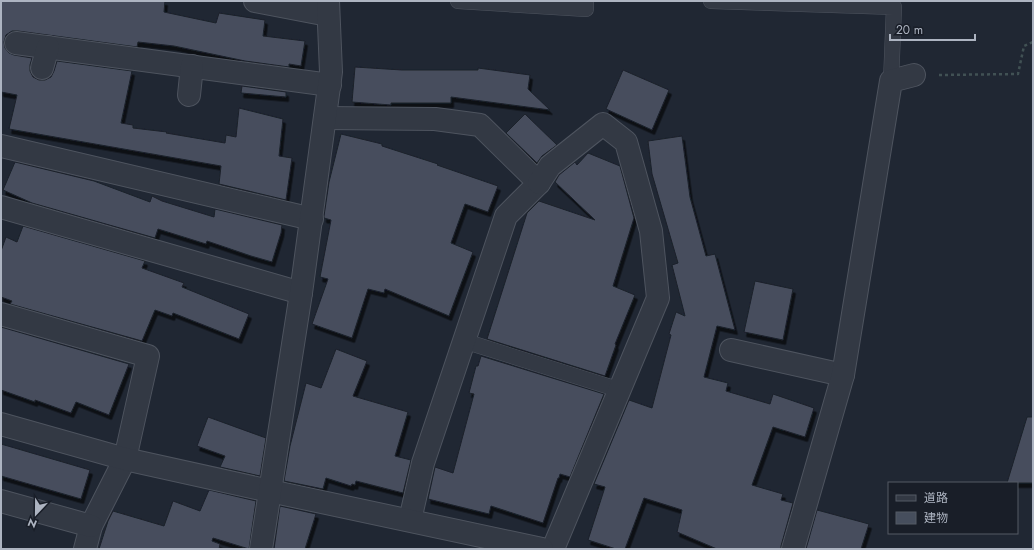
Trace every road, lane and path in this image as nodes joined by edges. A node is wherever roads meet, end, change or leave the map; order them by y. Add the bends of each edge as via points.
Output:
1 (255, 1) edge
2 (458, 1) edge
3 (586, 1) edge
4 (711, 1) edge
5 (328, 8) edge
6 (1033, 42) edge
7 (16, 43) dead end
8 (48, 47) junction
9 (192, 66) junction
10 (42, 68) dead end
11 (914, 75) joint
12 (891, 81) junction
13 (330, 85) junction
14 (189, 95) dead end
15 (325, 118) junction
16 (1, 146) edge
17 (539, 183) junction
18 (1, 207) edge
19 (312, 219) junction
20 (302, 293) junction
21 (1, 314) edge
22 (464, 341) junction
23 (731, 350) dead end
24 (843, 375) junction
25 (620, 390) junction
26 (1, 424) edge
27 (125, 458) junction
28 (270, 491) junction
29 (1, 501) edge
30 (410, 520) junction
31 (91, 526) junction
32 (85, 549) edge
33 (261, 549) edge
34 (542, 549) edge
35 (554, 549) edge
36 (793, 549) edge

1 - 5 street
2 - 3 lane via 586,10
4 - 12 lane via 894,7
5 - 13 street
6 - 11 path via 1024,46 1018,74
7 - 8 street
8 - 9 street
8 - 10 street
9 - 13 street
9 - 14 street
11 - 12 street
12 - 24 street
13 - 15 street
15 - 17 street via 435,119 480,125
15 - 19 street
16 - 19 street
17 - 22 street via 506,216
17 - 25 street via 550,166 603,124 626,142 651,231 658,298
18 - 20 street
19 - 20 street
20 - 28 street
21 - 27 street via 148,356
22 - 25 lane
22 - 30 street via 423,464
23 - 24 street
24 - 36 street
25 - 35 street
26 - 27 street
27 - 28 street
27 - 31 street
28 - 30 street
28 - 33 street
29 - 31 street
30 - 34 street
31 - 32 street

